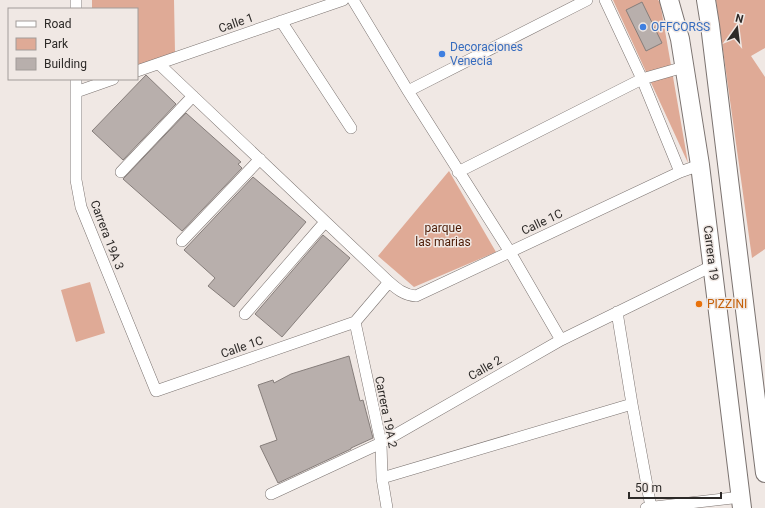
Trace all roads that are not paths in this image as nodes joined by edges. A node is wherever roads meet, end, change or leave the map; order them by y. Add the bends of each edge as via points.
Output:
1 (343, 0) edge
2 (353, 0) edge
3 (587, 0) edge
4 (605, 0) edge
5 (668, 0) edge
6 (706, 0) edge
7 (281, 21) junction
8 (159, 64) junction
9 (684, 67) junction
10 (138, 71) edge
11 (76, 80) edge
12 (110, 80) edge
13 (642, 80) junction
14 (408, 91) junction
15 (76, 92) junction
16 (193, 96) junction
17 (351, 128) dead end
18 (260, 159) junction
19 (700, 165) junction
20 (121, 172) dead end
21 (458, 172) junction
22 (680, 172) junction
23 (326, 222) junction
24 (182, 241) dead end
25 (510, 252) junction
26 (712, 266) junction
27 (389, 282) junction
28 (616, 312) junction
29 (245, 314) dead end
30 (355, 322) junction
31 (561, 340) junction
32 (156, 391) joint
33 (632, 404) junction
34 (381, 443) junction
35 (765, 468) edge
36 (765, 472) edge
37 (382, 478) junction
38 (271, 494) dead end
39 (741, 502) edge
40 (387, 508) edge
41 (649, 508) edge

1 - 7 street, Calle 1
2 - 14 street
3 - 14 street
4 - 13 street
5 - 9 highway, Carrera 19 via 680,39
6 - 35 highway
7 - 8 street, Calle 1
7 - 17 street
8 - 10 street, Calle 1
8 - 16 street
9 - 13 street
9 - 19 highway, Carrera 19
11 - 15 street, Carrera 19A 3
12 - 15 street
13 - 21 street
13 - 22 street
14 - 21 street
15 - 32 street, Carrera 19A 3 via 76,180 81,207
16 - 18 street
16 - 20 street
18 - 23 street
18 - 24 street
19 - 22 street, Calle 1C
19 - 26 highway, Carrera 19
21 - 25 street
22 - 25 street, Calle 1C
23 - 27 street
23 - 29 street
25 - 27 street, Calle 1C via 416,296 402,292
25 - 31 street
26 - 28 street, Calle 2
26 - 39 highway, Carrera 19
27 - 30 street
28 - 31 street, Calle 2
28 - 33 street
30 - 32 street, Calle 1C
30 - 34 street, Carrera 19A 2
31 - 34 street, Calle 2
33 - 37 street
33 - 41 street
34 - 37 street, Carrera 19A 2
34 - 38 street, Calle 2
35 - 36 highway
37 - 40 street, Carrera 19A 2
39 - 41 street

